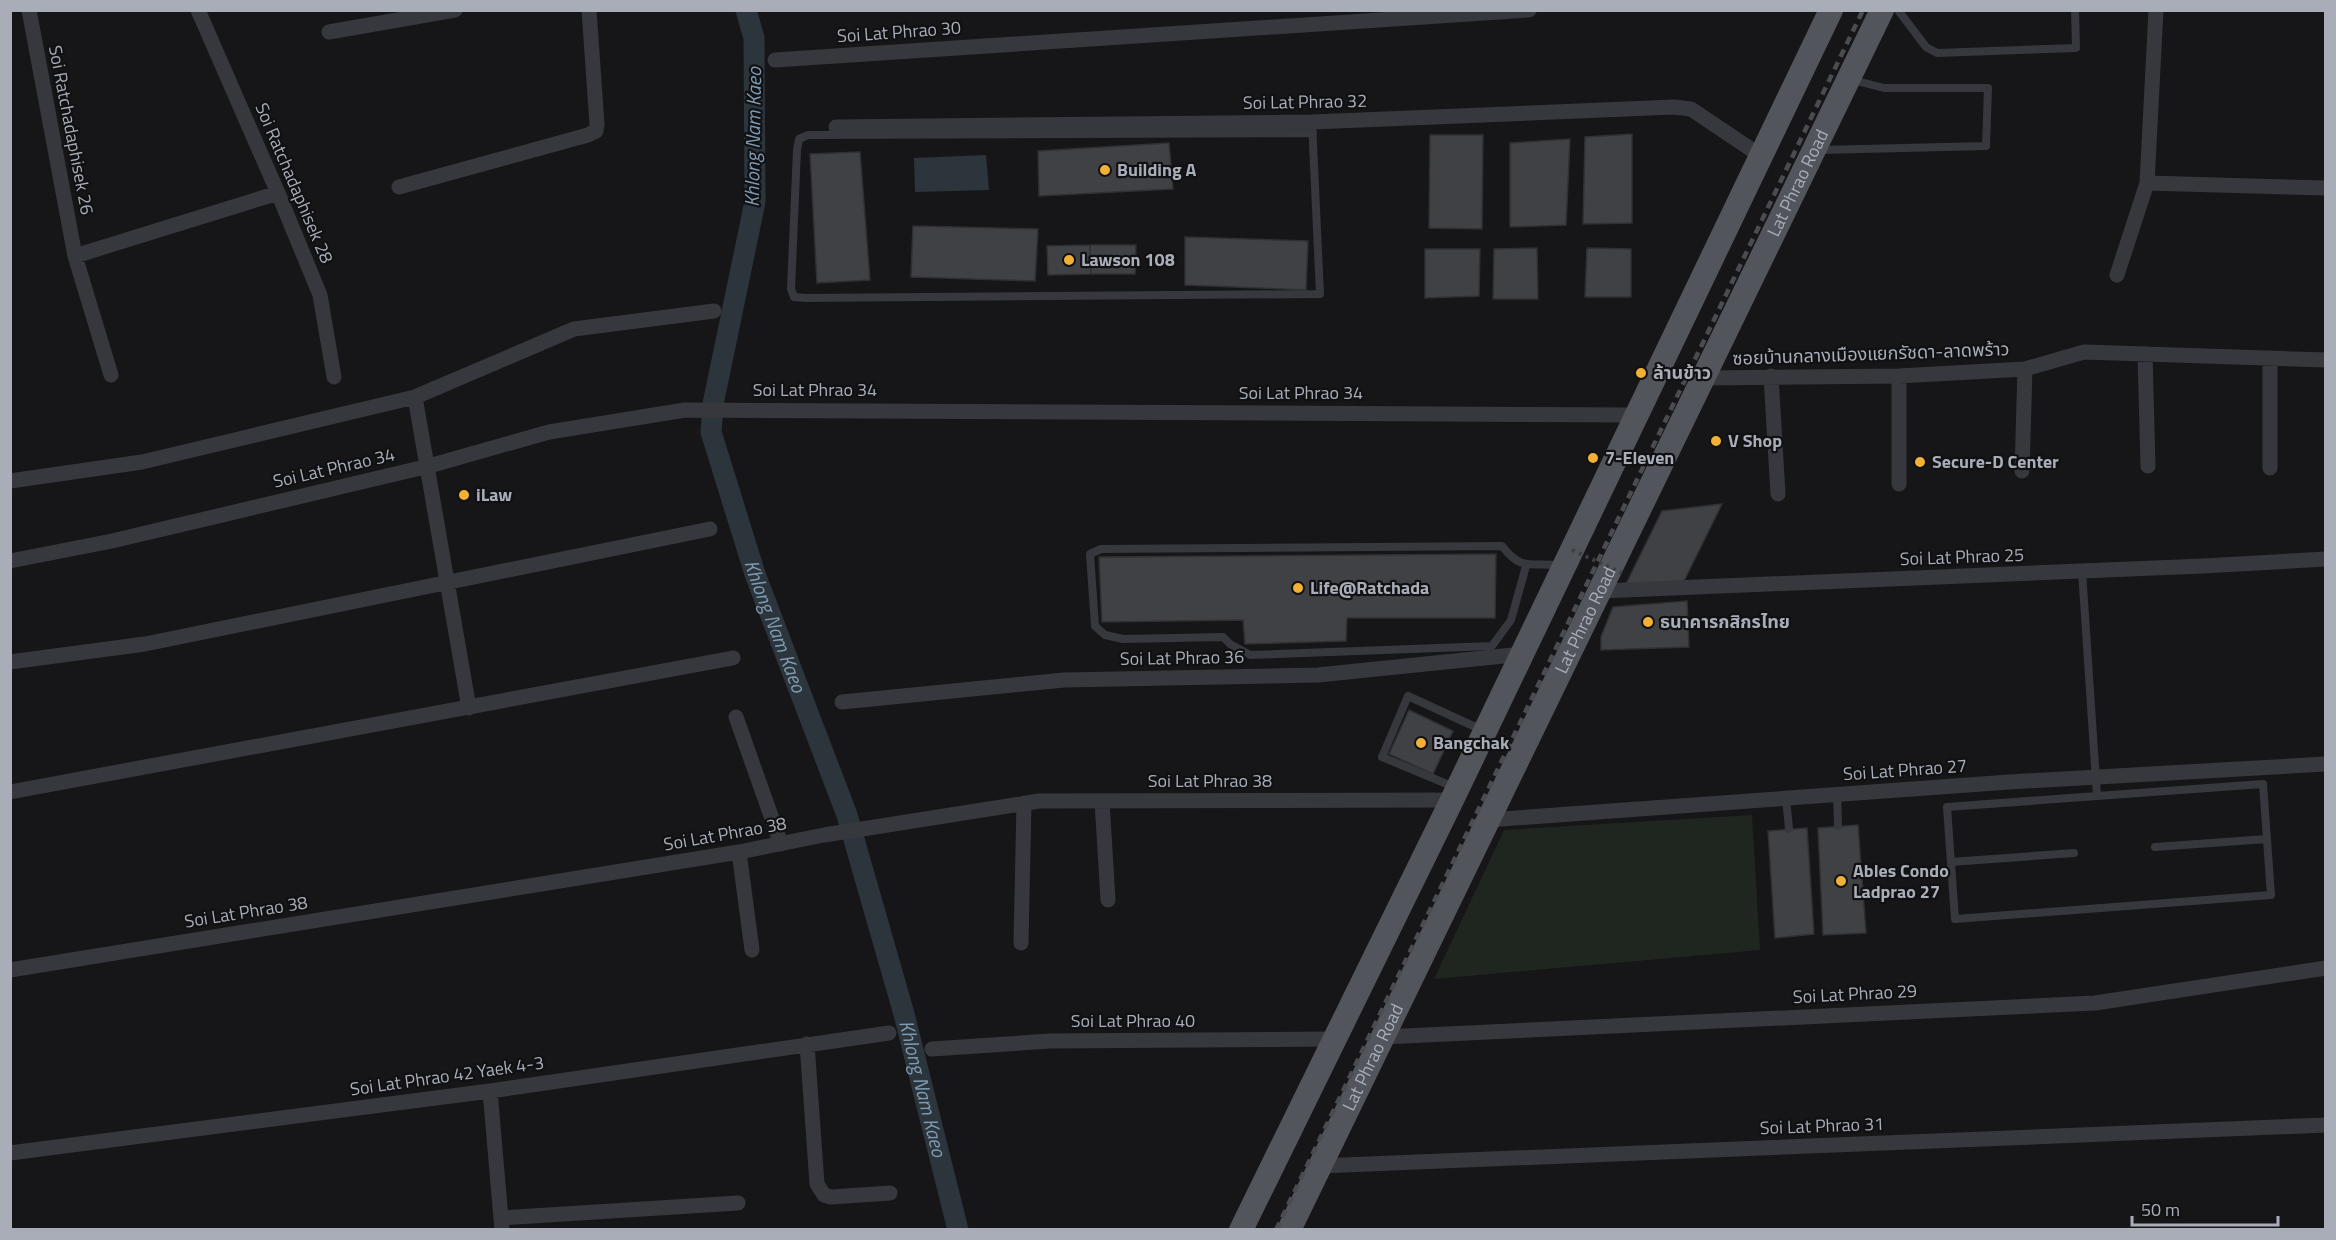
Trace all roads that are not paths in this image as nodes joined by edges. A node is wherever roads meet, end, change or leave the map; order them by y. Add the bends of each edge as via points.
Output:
1 (29, 10) edge
2 (198, 10) edge
3 (455, 10) edge
4 (589, 10) edge
5 (1529, 10) edge
6 (1831, 10) edge
7 (1882, 10) edge
8 (1898, 10) edge
9 (2075, 10) edge
10 (2156, 10) edge
11 (329, 32) dead end
12 (775, 60) dead end
13 (1848, 79) junction
14 (836, 127) dead end
15 (1312, 128) junction
16 (1814, 150) junction
17 (1761, 156) junction
18 (2146, 183) junction
19 (399, 187) dead end
20 (2325, 188) edge
21 (278, 193) junction
22 (75, 256) junction
23 (2117, 275) dead end
24 (714, 310) dead end
25 (2145, 354) junction
26 (2270, 358) junction
27 (2325, 360) edge
28 (2025, 369) junction
29 (111, 375) dead end
30 (1771, 376) junction
31 (1899, 376) junction
32 (334, 377) dead end
33 (1704, 378) junction
34 (415, 397) junction
35 (1637, 415) junction
36 (429, 466) junction
37 (2148, 466) dead end
38 (2270, 468) dead end
39 (2022, 471) dead end
40 (10, 481) edge
41 (1899, 484) dead end
42 (1778, 494) dead end
43 (710, 529) dead end
44 (1568, 558) junction
45 (2325, 559) edge
46 (10, 561) edge
47 (1527, 566) junction
48 (2082, 571) junction
49 (449, 583) junction
50 (1601, 591) junction
51 (1523, 654) junction
52 (733, 658) dead end
53 (10, 662) edge
54 (842, 702) dead end
55 (469, 708) junction
56 (736, 717) dead end
57 (1485, 731) junction
58 (2325, 764) edge
59 (2096, 777) junction
60 (10, 792) edge
61 (1455, 794) junction
62 (1837, 794) junction
63 (2097, 796) junction
64 (1786, 798) junction
65 (1102, 801) junction
66 (1024, 803) junction
67 (1488, 820) junction
68 (1838, 826) dead end
69 (1789, 829) dead end
70 (2267, 839) junction
71 (781, 844) junction
72 (2155, 847) dead end
73 (740, 852) junction
74 (2074, 853) dead end
75 (1951, 862) junction
76 (1108, 900) dead end
77 (1021, 943) dead end
78 (752, 950) dead end
79 (2325, 968) edge
80 (10, 970) edge
81 (889, 1033) dead end
82 (1383, 1037) junction
83 (1335, 1039) junction
84 (807, 1044) junction
85 (932, 1049) dead end
86 (490, 1091) junction
87 (2325, 1125) edge
88 (10, 1153) edge
89 (1320, 1166) junction
90 (890, 1193) dead end
91 (738, 1203) dead end
92 (501, 1224) edge
93 (1241, 1230) edge
94 (1289, 1230) edge

1 - 22 street, Soi Ratchadaphisek 26
2 - 21 street, Soi Ratchadaphisek 28
3 - 11 street
4 - 19 street via 596,131
5 - 12 street, Soi Lat Phrao 30
6 - 17 main road
7 - 13 main road, Lat Phrao Road
8 - 9 lane via 1926,47 1937,53 2076,48
10 - 18 street
13 - 16 main road, Lat Phrao Road
13 - 16 lane via 1884,88 1988,88 1986,146
14 - 15 street, Soi Lat Phrao 32
15 - 15 lane via 1320,294 805,298 794,297 791,289 797,150 799,140 808,135
15 - 17 street, Soi Lat Phrao 32 via 1674,107 1691,110
16 - 33 main road, Lat Phrao Road
17 - 35 main road
18 - 20 street
18 - 23 street
21 - 22 street
21 - 32 street, Soi Ratchadaphisek 28 via 320,295
22 - 29 street, Soi Ratchadaphisek 26
24 - 34 street via 574,329
25 - 26 street, ซอยบ้านกลางเมืองแยกรัชดา-ลาดพร้าว
25 - 28 street, ซอยบ้านกลางเมืองแยกรัชดา-ลาดพร้าว via 2084,352
25 - 37 street
26 - 27 street, ซอยบ้านกลางเมืองแยกรัชดา-ลาดพร้าว
26 - 38 street
28 - 31 street, ซอยบ้านกลางเมืองแยกรัชดา-ลาดพร้าว
28 - 39 street
30 - 31 street, ซอยบ้านกลางเมืองแยกรัชดา-ลาดพร้าว
30 - 33 street, ซอยบ้านกลางเมืองแยกรัชดา-ลาดพร้าว
30 - 42 street
31 - 41 street
33 - 50 main road, Lat Phrao Road
34 - 36 street
34 - 40 street via 142,462
35 - 36 street, Soi Lat Phrao 34 via 685,410 549,432
35 - 44 main road
36 - 46 street, Soi Lat Phrao 34 via 112,541
36 - 49 street
43 - 49 street
44 - 47 lane
44 - 51 main road
45 - 48 street, Soi Lat Phrao 25
47 - 47 lane via 1511,620 1492,646 1250,655 1223,636 1124,639 1105,635 1095,626 1090,554 1101,549 1502,546 1512,559
48 - 50 street, Soi Lat Phrao 25
48 - 59 lane
49 - 53 street via 145,644
49 - 55 street
50 - 67 main road, Lat Phrao Road
51 - 54 street, Soi Lat Phrao 36 via 1318,675 1064,680
51 - 57 main road
52 - 55 street
55 - 60 street
56 - 71 street
57 - 61 main road
57 - 61 lane via 1408,696 1382,757
58 - 59 street, Soi Lat Phrao 27
59 - 62 street, Soi Lat Phrao 27
59 - 63 lane
61 - 65 street, Soi Lat Phrao 38
61 - 83 main road
62 - 64 street, Soi Lat Phrao 27
62 - 68 lane
63 - 70 lane via 2263,784
63 - 75 lane via 1947,807
64 - 67 street, Soi Lat Phrao 27
64 - 69 lane
65 - 66 street, Soi Lat Phrao 38
65 - 76 street
66 - 71 street, Soi Lat Phrao 38
66 - 77 street
67 - 82 main road, Lat Phrao Road
70 - 72 lane
70 - 75 lane via 2271,895 1954,919
71 - 73 street, Soi Lat Phrao 38
73 - 78 street
73 - 80 street, Soi Lat Phrao 38
74 - 75 lane
79 - 82 street, Soi Lat Phrao 29 via 2095,1003
81 - 84 street, Soi Lat Phrao 42 Yaek 4-3
82 - 89 main road, Lat Phrao Road
83 - 85 street, Soi Lat Phrao 40 via 1050,1041
83 - 93 main road
84 - 86 street, Soi Lat Phrao 42 Yaek 4-3
84 - 90 street via 817,1184 824,1195 831,1197
86 - 88 street, Soi Lat Phrao 42 Yaek 4-3
86 - 92 street
87 - 89 street, Soi Lat Phrao 31
89 - 94 main road, Lat Phrao Road
91 - 92 street

